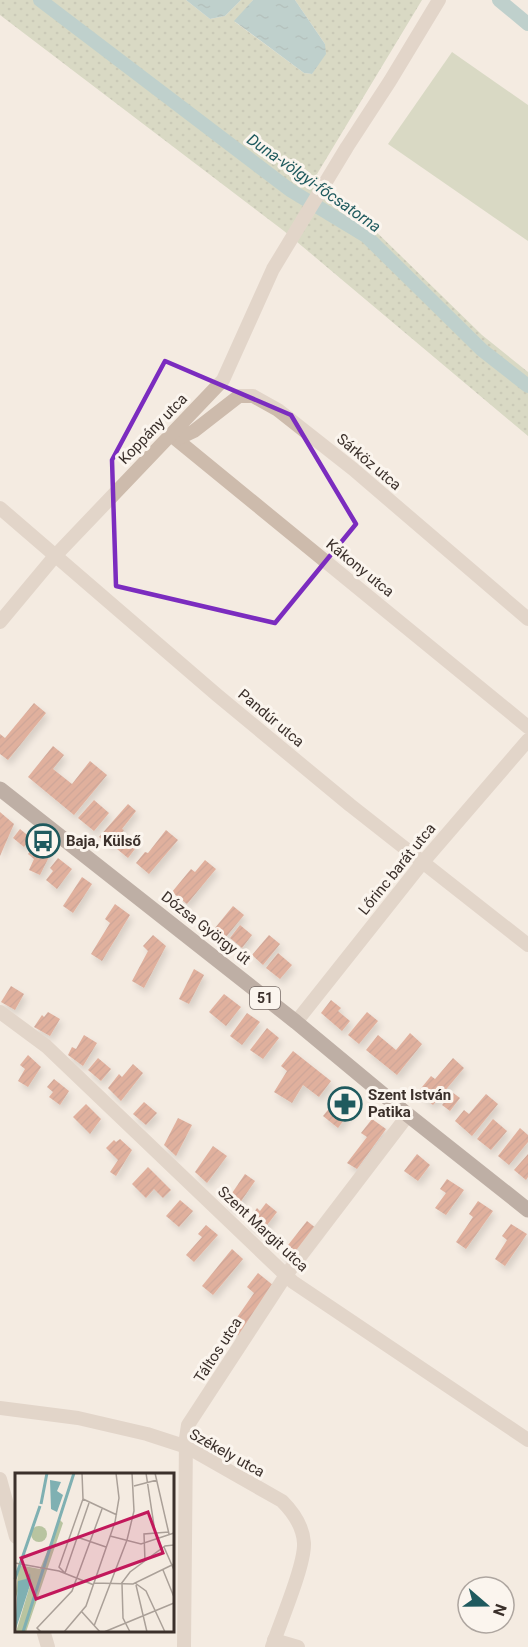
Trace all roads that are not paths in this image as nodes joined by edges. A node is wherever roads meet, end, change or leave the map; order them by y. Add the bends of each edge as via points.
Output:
1 (439, 0) edge
2 (174, 437) junction
3 (0, 508) edge
4 (56, 556) junction
5 (528, 620) edge
6 (0, 622) edge
7 (528, 728) edge
8 (528, 740) edge
9 (0, 789) edge
10 (423, 862) junction
11 (528, 945) edge
12 (0, 1012) edge
13 (296, 1022) junction
14 (408, 1115) junction
15 (528, 1210) edge
16 (286, 1275) junction
17 (0, 1408) edge
18 (528, 1440) edge
19 (187, 1447) junction
20 (0, 1479) edge
21 (15, 1533) edge
22 (44, 1632) edge
23 (273, 1644) edge
24 (48, 1647) edge
25 (184, 1647) edge
26 (298, 1647) edge

1 - 2 street, Koppány utca via 273,269 223,380
2 - 4 street, Koppány utca
2 - 5 street, Sárköz utca via 194,431 239,396 260,399 353,469
2 - 7 street, Kákony utca
3 - 4 street, Pandúr utca
4 - 6 street, Koppány utca
4 - 10 street, Pandúr utca via 323,783
8 - 10 street, Lőrinc barát utca
9 - 13 main road, Dózsa György út / 51
10 - 11 street, Pandúr utca
10 - 13 street, Lőrinc barát utca
12 - 16 street, Szent Margit utca via 46,1046
13 - 14 main road, Dózsa György út / 51
14 - 15 main road, Dózsa György út / 51
14 - 16 street, Táltos utca
16 - 18 street, Szent Margit utca
16 - 19 street, Táltos utca via 188,1425
17 - 19 street, Székely utca via 78,1418
19 - 23 street, Székely utca via 282,1501 294,1514 304,1542 303,1554
19 - 25 street, Táltos utca
20 - 21 street
22 - 24 street
23 - 26 street

